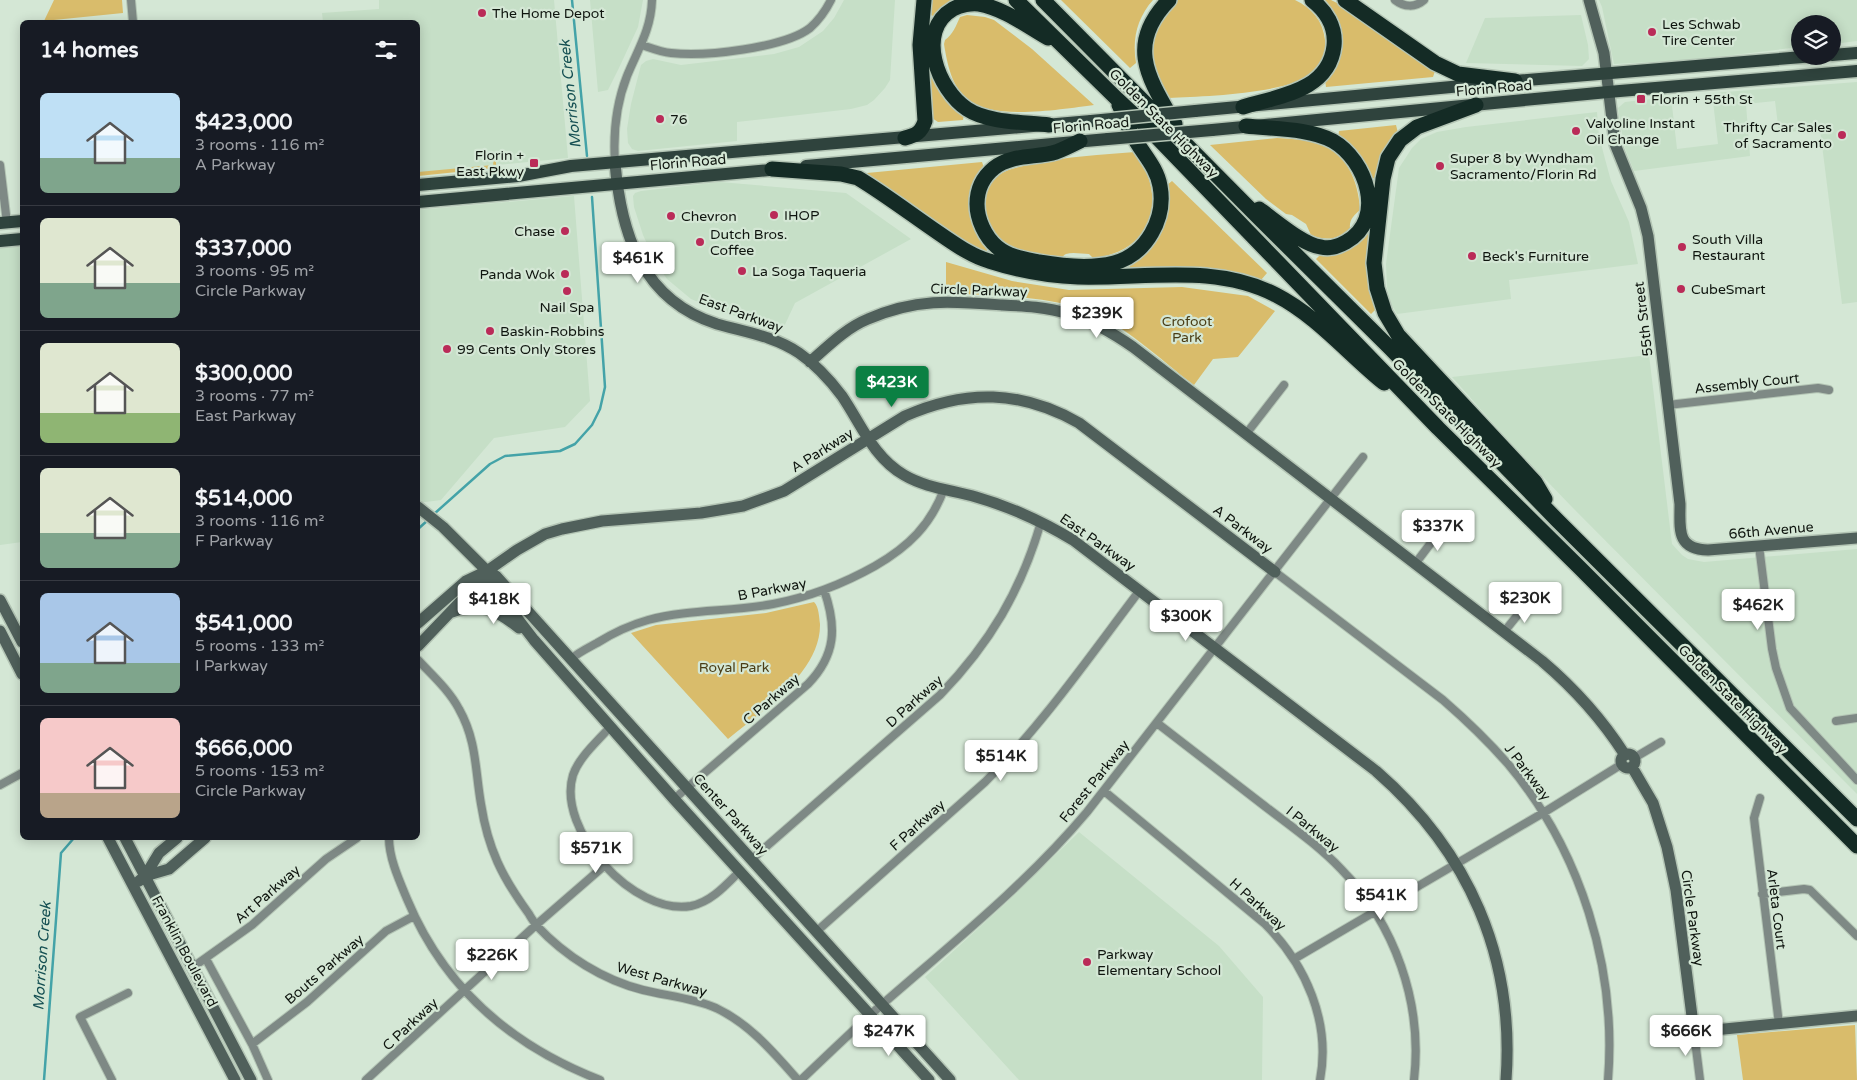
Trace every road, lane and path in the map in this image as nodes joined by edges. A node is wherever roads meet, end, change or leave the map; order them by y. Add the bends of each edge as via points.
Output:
1 (131, 0) edge
2 (652, 0) edge
3 (831, 0) edge
4 (924, 0) edge
5 (1016, 0) edge
6 (1043, 0) edge
7 (1169, 0) edge
8 (1312, 0) edge
9 (1345, 0) edge
10 (1395, 0) edge
11 (1424, 0) edge
12 (1589, 0) edge
13 (133, 20) edge
14 (642, 45) junction
15 (1064, 47) junction
16 (1857, 53) edge
17 (1841, 54) edge
18 (1791, 58) edge
19 (1857, 71) edge
20 (1607, 74) junction
21 (1515, 81) junction
22 (1608, 92) junction
23 (1117, 99) junction
24 (1476, 105) junction
25 (1242, 107) junction
26 (1049, 125) junction
27 (1246, 126) junction
28 (905, 138) junction
29 (1080, 141) junction
30 (1188, 147) junction
31 (615, 163) junction
32 (0, 165) edge
33 (772, 170) junction
34 (617, 183) junction
35 (420, 185) edge
36 (1227, 187) junction
37 (420, 202) edge
38 (20, 221) edge
39 (4, 223) edge
40 (20, 239) edge
41 (0, 241) edge
42 (810, 362) junction
43 (1284, 385) dead end
44 (1829, 390) dead end
45 (1668, 405) junction
46 (1438, 428) junction
47 (1246, 434) junction
48 (868, 439) junction
49 (1363, 457) dead end
50 (944, 489) junction
51 (1330, 499) junction
52 (420, 509) edge
53 (1557, 520) junction
54 (1041, 522) junction
55 (1443, 527) dead end
56 (1857, 538) edge
57 (1759, 546) junction
58 (1688, 547) joint
59 (1415, 564) junction
60 (487, 571) junction
61 (1275, 572) junction
62 (824, 590) junction
63 (1140, 590) junction
64 (0, 600) edge
65 (1528, 602) dead end
66 (450, 613) junction
67 (420, 621) edge
68 (0, 630) edge
69 (1504, 632) junction
70 (20, 638) edge
71 (534, 640) junction
72 (420, 644) edge
73 (1215, 648) junction
74 (571, 659) junction
75 (420, 662) edge
76 (20, 670) edge
77 (1857, 718) edge
78 (1836, 721) dead end
79 (1157, 723) junction
80 (610, 727) junction
81 (1661, 742) dead end
82 (1628, 761) junction
83 (20, 774) edge
84 (1857, 780) edge
85 (0, 785) edge
86 (688, 787) junction
87 (1104, 791) junction
88 (1760, 798) dead end
89 (674, 799) junction
90 (1543, 813) junction
91 (1857, 819) edge
92 (126, 840) edge
93 (175, 840) edge
94 (203, 840) edge
95 (354, 840) edge
96 (389, 840) edge
97 (110, 843) edge
98 (1857, 846) edge
99 (752, 859) junction
100 (1456, 864) junction
101 (604, 866) junction
102 (740, 871) junction
103 (145, 876) junction
104 (133, 885) junction
105 (1762, 894) junction
106 (1375, 912) junction
107 (414, 916) junction
108 (536, 925) junction
109 (817, 931) junction
110 (1857, 936) edge
111 (206, 959) junction
112 (1294, 959) junction
113 (192, 967) junction
114 (464, 991) junction
115 (128, 993) dead end
116 (882, 1005) junction
117 (869, 1016) junction
118 (1857, 1016) edge
119 (1779, 1024) junction
120 (1694, 1032) junction
121 (252, 1044) junction
122 (579, 1072) junction
123 (112, 1080) edge
124 (235, 1080) edge
125 (251, 1080) edge
126 (268, 1080) edge
127 (366, 1080) edge
128 (575, 1080) edge
129 (600, 1080) edge
130 (799, 1080) edge
131 (929, 1080) edge
132 (950, 1080) edge
133 (1320, 1080) edge
134 (1414, 1080) edge
135 (1506, 1080) edge
136 (1608, 1080) edge
137 (1700, 1080) edge

1 - 13 street
2 - 14 street, East Parkway
3 - 14 street via 809,28 770,45 688,54 662,52
4 - 28 highway via 920,45 925,122 916,135
5 - 15 highway, Golden State Highway
6 - 30 highway, Golden State Highway
7 - 30 highway via 1148,29 1144,49 1146,68 1153,87
8 - 25 highway via 1322,8 1331,23 1334,39 1333,56 1325,71 1313,83 1298,90
9 - 21 highway via 1435,63 1458,74
10 - 11 street via 1405,6 1413,6
12 - 20 street, 55th Street via 1602,42
14 - 31 street, East Parkway via 627,75 617,110
15 - 23 highway, Golden State Highway
15 - 26 highway via 992,8 978,4 957,6 948,12 935,33 936,68 952,97 968,110 986,118
16 - 17 main road
18 - 20 main road, Florin Road
19 - 22 main road, Florin Road
20 - 21 main road, Florin Road
20 - 22 street, 55th Street
21 - 25 main road, Florin Road
22 - 24 main road, Florin Road
22 - 45 street, 55th Street via 1615,144 1648,236
23 - 29 highway via 1132,135 1153,166 1160,185 1157,224 1147,241 1116,263 1096,266 1013,257 996,247 984,232 977,214 977,195 986,176 1004,162 1055,152
23 - 46 highway, Golden State Highway
24 - 27 main road, Florin Road
24 - 53 highway via 1417,126 1400,140 1388,158 1374,263 1377,288 1398,335 1535,482
25 - 26 main road, Florin Road, bridge
26 - 28 main road, Florin Road
27 - 29 main road, Florin Road, bridge
27 - 36 highway via 1314,134 1332,140 1349,153 1360,170 1367,188 1369,208 1364,224 1354,237 1340,246 1320,247 1308,244
28 - 31 main road, Florin Road
29 - 33 main road, Florin Road
30 - 36 highway, Golden State Highway
31 - 34 street, East Parkway
31 - 35 main road, Florin Road
32 - 39 street
33 - 34 main road, Florin Road
33 - 46 highway via 858,178 960,247 987,261 1020,270 1078,277 1191,274 1218,276 1256,286 1308,316
34 - 37 main road, Florin Road
34 - 42 street, East Parkway via 630,242 643,268 662,291 699,316 765,337 798,352
36 - 53 highway, Golden State Highway
38 - 39 main road
40 - 41 main road
42 - 47 street, Circle Parkway via 848,330 904,306 952,301 1047,308 1114,334
42 - 48 street, East Parkway via 842,396
43 - 47 street
44 - 45 street, Assembly Court via 1818,388
45 - 58 street, 55th Street via 1680,528
46 - 98 highway, Golden State Highway
47 - 51 street, Circle Parkway
48 - 50 street, East Parkway via 887,462 904,475
48 - 60 street, A Parkway via 784,491 762,500 701,513 602,521 562,529 528,543
48 - 61 street, A Parkway via 905,416 948,401 984,396 1038,404 1087,428
49 - 51 street, Forest Parkway
50 - 54 street, East Parkway via 1000,505
50 - 62 street, B Parkway via 928,522 908,544 863,573
51 - 59 street, Circle Parkway
51 - 61 street, Forest Parkway
52 - 60 street, Center Parkway via 444,527
53 - 91 highway, Golden State Highway
54 - 63 street, East Parkway via 1073,540
54 - 99 street, D Parkway via 1026,568 1004,614 958,676
55 - 59 street
56 - 57 street, 66th Avenue
57 - 58 street, 66th Avenue via 1708,550
57 - 84 street via 1772,649 1790,708
59 - 69 street, Circle Parkway
60 - 66 street, A Parkway via 478,586
60 - 67 street, A Parkway via 466,581
60 - 71 street, Center Parkway via 490,583
60 - 74 street, Center Parkway via 496,576
61 - 73 street, Forest Parkway
61 - 90 street, J Parkway via 1466,720 1509,765
62 - 74 street, B Parkway via 772,604 648,620 612,634
62 - 86 street, C Parkway via 832,616 832,635 820,670 808,684
63 - 73 street, East Parkway
63 - 109 street, F Parkway via 1044,717 1008,759
64 - 70 street
65 - 69 street
66 - 71 street via 466,608 489,608 501,613
66 - 72 street, A Parkway
68 - 76 street
69 - 82 street, Circle Parkway via 1583,699 1613,736
71 - 80 street, Center Parkway
73 - 79 street, Forest Parkway
73 - 100 street, East Parkway via 1394,788 1429,824
74 - 86 street, Center Parkway
75 - 108 street, West Parkway via 460,710 475,753 485,825 496,859 518,901
77 - 78 street
79 - 87 street, Forest Parkway
79 - 106 street, I Parkway via 1327,855 1353,881
80 - 89 street, Center Parkway
80 - 101 street via 576,767 571,784 580,828
81 - 82 street
82 - 90 street
82 - 120 street, Circle Parkway via 1653,803 1667,847 1676,890
83 - 85 street
86 - 89 street, C Parkway
86 - 99 street, Center Parkway
87 - 112 street, H Parkway via 1265,924
87 - 116 street, Forest Parkway via 1014,891
88 - 105 street, Arleta Court via 1754,818
89 - 102 street, Center Parkway
90 - 100 street
90 - 136 street, J Parkway via 1582,891 1599,950 1608,1011
92 - 103 street, Franklin Boulevard
93 - 103 street via 159,853
94 - 103 street via 169,869
95 - 111 street, Art Parkway via 326,859 263,915
96 - 107 street via 395,866
97 - 104 street, Franklin Boulevard
99 - 109 street, Center Parkway
100 - 106 street
100 - 135 street, East Parkway via 1475,899 1496,958 1507,1029
101 - 102 street via 642,895 664,904 682,906 707,900
101 - 108 street, C Parkway
102 - 117 street, Center Parkway
103 - 104 street
103 - 113 street, Franklin Boulevard
104 - 124 street, Franklin Boulevard
105 - 110 street via 1810,890
105 - 119 street, Arleta Court
106 - 112 street
106 - 134 street, I Parkway via 1396,952 1410,995 1415,1032
107 - 114 street via 437,956
107 - 121 street, Bouts Parkway via 386,931 308,1002
108 - 114 street, C Parkway
108 - 130 street, West Parkway via 577,960 608,977 642,990 718,1009 761,1039
109 - 116 street, Center Parkway
111 - 113 street, Art Parkway
111 - 121 street
112 - 133 street, H Parkway via 1309,988 1317,1014 1322,1040
113 - 125 street, Franklin Boulevard
114 - 122 street via 517,1038
114 - 127 street, C Parkway
115 - 123 street via 80,1016
116 - 117 street, Forest Parkway
116 - 132 street, Center Parkway
117 - 130 street, Forest Parkway
117 - 131 street, Center Parkway
118 - 119 street
119 - 120 street
120 - 137 street, Circle Parkway
121 - 126 street
122 - 128 street
122 - 129 street

